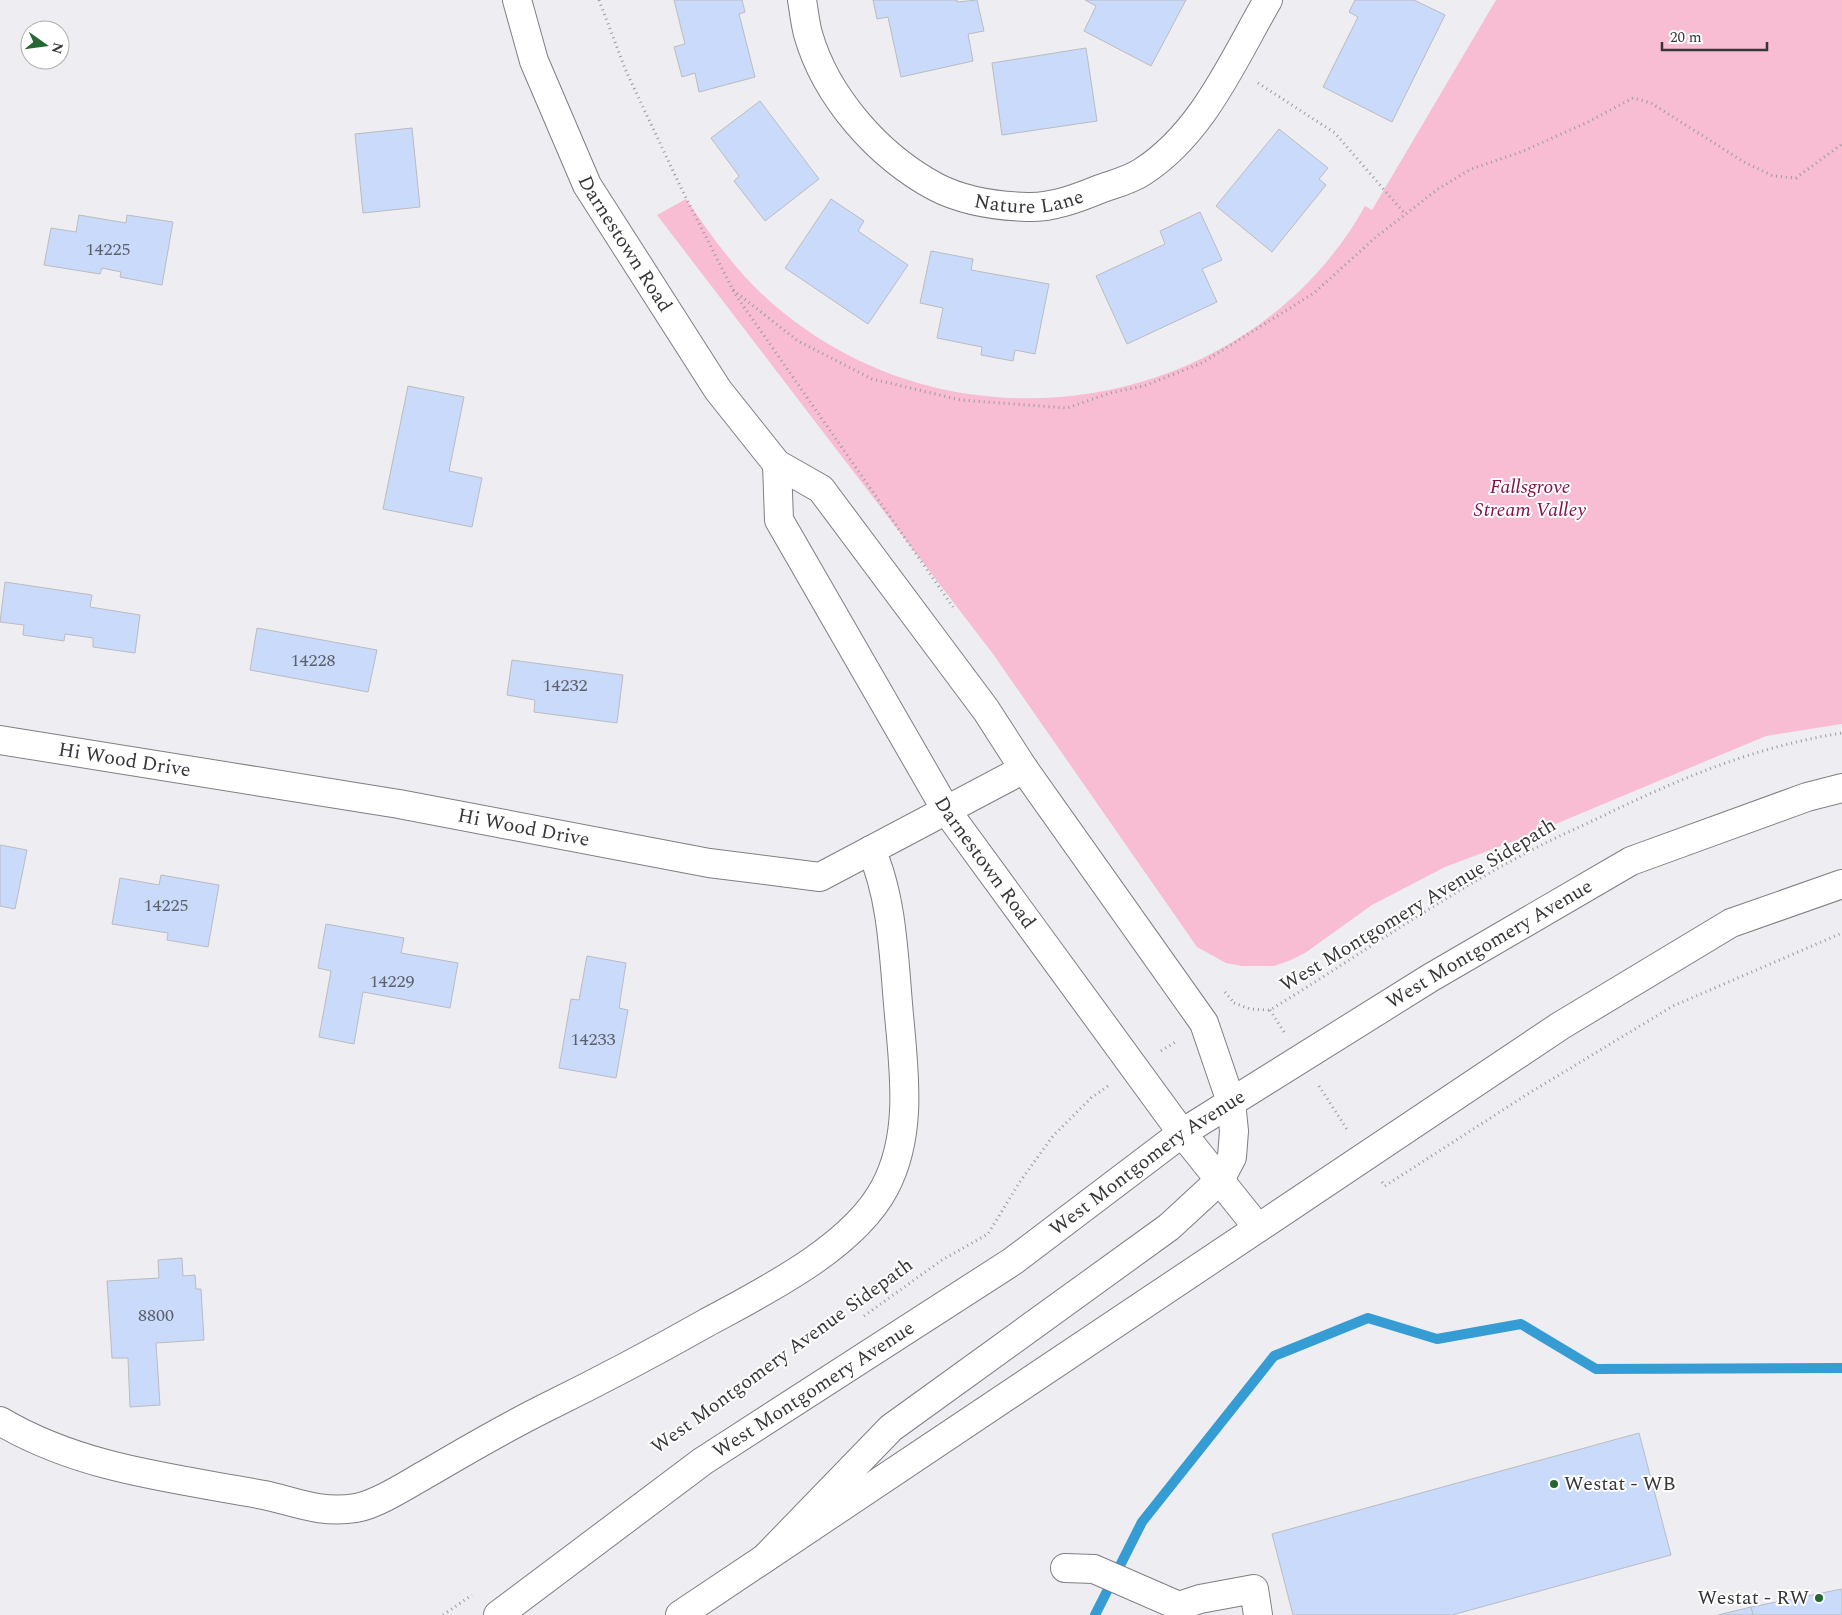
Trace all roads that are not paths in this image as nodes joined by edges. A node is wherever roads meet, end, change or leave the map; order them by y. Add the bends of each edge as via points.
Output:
1 (517, 0) edge
2 (802, 0) edge
3 (1268, 0) edge
4 (777, 464) junction
5 (0, 740) edge
6 (1024, 770) junction
7 (1842, 788) edge
8 (946, 810) junction
9 (871, 850) junction
10 (1842, 884) edge
11 (1232, 1102) junction
12 (1182, 1133) junction
13 (1220, 1180) junction
14 (1258, 1228) junction
15 (0, 1421) edge
16 (765, 1558) junction
17 (1065, 1568) dead end
18 (1177, 1611) edge
19 (498, 1615) edge
20 (680, 1615) edge
21 (1258, 1615) edge

1 - 4 main road, Darnestown Road via 534,60 586,185 718,390
2 - 3 main road, Nature Lane via 808,34 824,73 850,115 898,163 937,187 978,202 1029,207 1073,200 1141,173 1172,149 1200,116
4 - 6 main road, Darnestown Road via 821,489 986,710
4 - 8 main road, Darnestown Road via 779,520
5 - 9 main road, Hi Wood Drive via 399,804 709,863 820,877
6 - 8 main road, Hi Wood Drive
6 - 11 main road, Darnestown Road via 1204,1023
7 - 11 main road, West Montgomery Avenue via 1807,797 1631,861 1430,978
8 - 9 main road, Hi Wood Drive
8 - 12 main road, Darnestown Road
9 - 15 main road via 881,872 894,970 905,1099 902,1129 886,1185 871,1209 828,1251 626,1368 504,1429 402,1488 359,1508 325,1511 267,1496 154,1477 80,1456 21,1433
10 - 14 main road via 1731,923 1560,1026
11 - 12 main road, West Montgomery Avenue
11 - 13 main road, Darnestown Road via 1232,1157
12 - 13 main road, Darnestown Road
12 - 19 main road, West Montgomery Avenue via 1013,1260 703,1461
13 - 14 main road, Darnestown Road
13 - 16 main road via 1168,1226 891,1428
14 - 16 main road
16 - 20 main road
17 - 18 main road via 1094,1569 1150,1593
18 - 21 main road via 1200,1599 1254,1590

